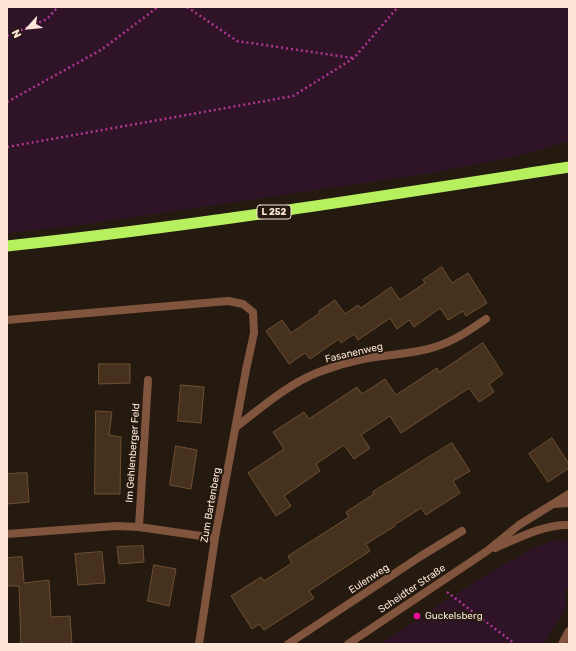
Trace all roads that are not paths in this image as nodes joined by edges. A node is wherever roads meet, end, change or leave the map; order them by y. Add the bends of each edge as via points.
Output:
1 (569, 164) edge
2 (569, 168) edge
3 (540, 172) junction
4 (7, 246) edge
5 (486, 319) dead end
6 (7, 320) edge
7 (148, 380) dead end
8 (236, 427) junction
9 (569, 494) edge
10 (569, 503) edge
11 (554, 504) junction
12 (569, 525) edge
13 (139, 527) junction
14 (462, 531) dead end
15 (7, 534) edge
16 (215, 538) junction
17 (487, 551) junction
18 (569, 631) edge
19 (199, 644) edge
20 (288, 644) edge
21 (348, 644) edge
22 (562, 644) edge

1 - 3 highway, L 252
2 - 3 highway, L 252
3 - 4 highway, L 252 via 177,226
5 - 8 street, Fasanenweg via 466,333 435,347 369,358 318,372 276,396
6 - 8 street, Zum Bartenberg via 228,301 243,304 253,312 254,333
7 - 13 street, Im Gehlenberger Feld
8 - 16 street, Zum Bartenberg
9 - 11 street, Scheidter Straße
10 - 11 street, Scheidter Straße
11 - 17 street, Scheidter Straße via 520,525
12 - 17 street, Scheidter Straße via 557,525 540,530
13 - 15 street via 116,526
13 - 16 street
14 - 20 street, Eulenweg
16 - 19 street, Zum Bartenberg
17 - 21 street, Scheidter Straße
18 - 22 street

